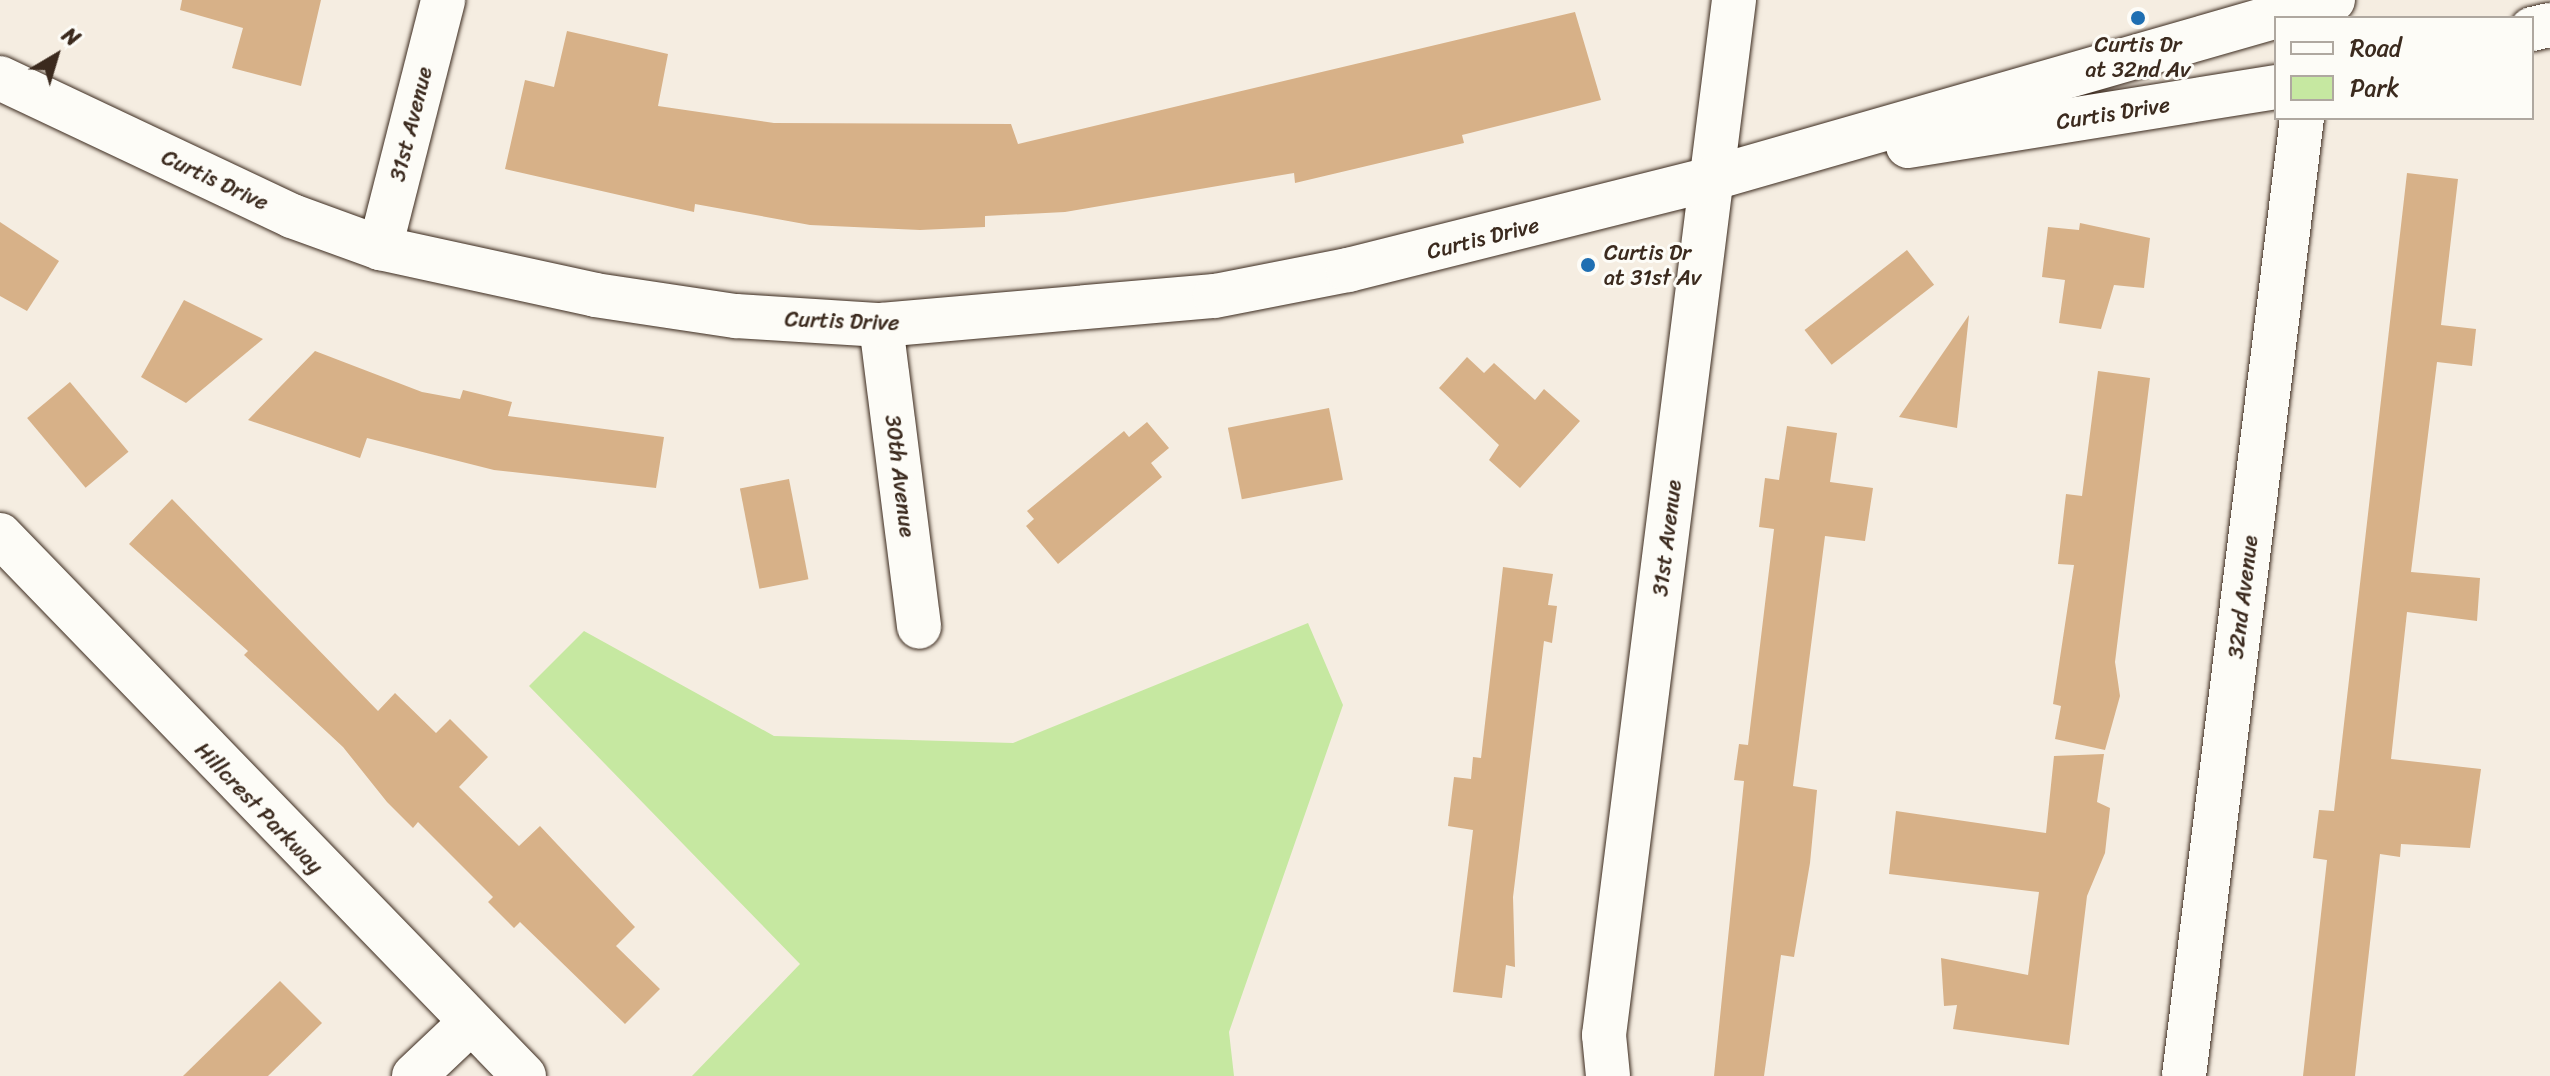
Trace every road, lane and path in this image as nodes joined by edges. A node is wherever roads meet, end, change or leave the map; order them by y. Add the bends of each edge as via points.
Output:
1 (443, 0) edge
2 (1734, 0) edge
3 (2327, 6) edge
4 (2291, 16) edge
5 (2274, 21) edge
6 (0, 78) edge
7 (2274, 87) edge
8 (2302, 120) edge
9 (1713, 178) junction
10 (380, 248) junction
11 (881, 325) junction
12 (0, 535) edge
13 (919, 627) dead end
14 (470, 1023) junction
15 (414, 1076) edge
16 (524, 1076) edge
17 (1608, 1076) edge
18 (2184, 1076) edge

1 - 10 street, 31st Avenue
2 - 9 street, 31st Avenue
3 - 4 street, Curtis Drive
5 - 9 street, Curtis Drive
6 - 10 street, Curtis Drive via 292,216
7 - 9 street, Curtis Drive
8 - 18 street, 32nd Avenue
9 - 11 street, Curtis Drive via 1505,233 1215,296
9 - 17 street, 31st Avenue via 1604,1035
10 - 11 street, Curtis Drive via 595,295 736,316
11 - 13 street, 30th Avenue
12 - 14 street, Hillcrest Parkway
14 - 15 street
14 - 16 street, Hillcrest Parkway

